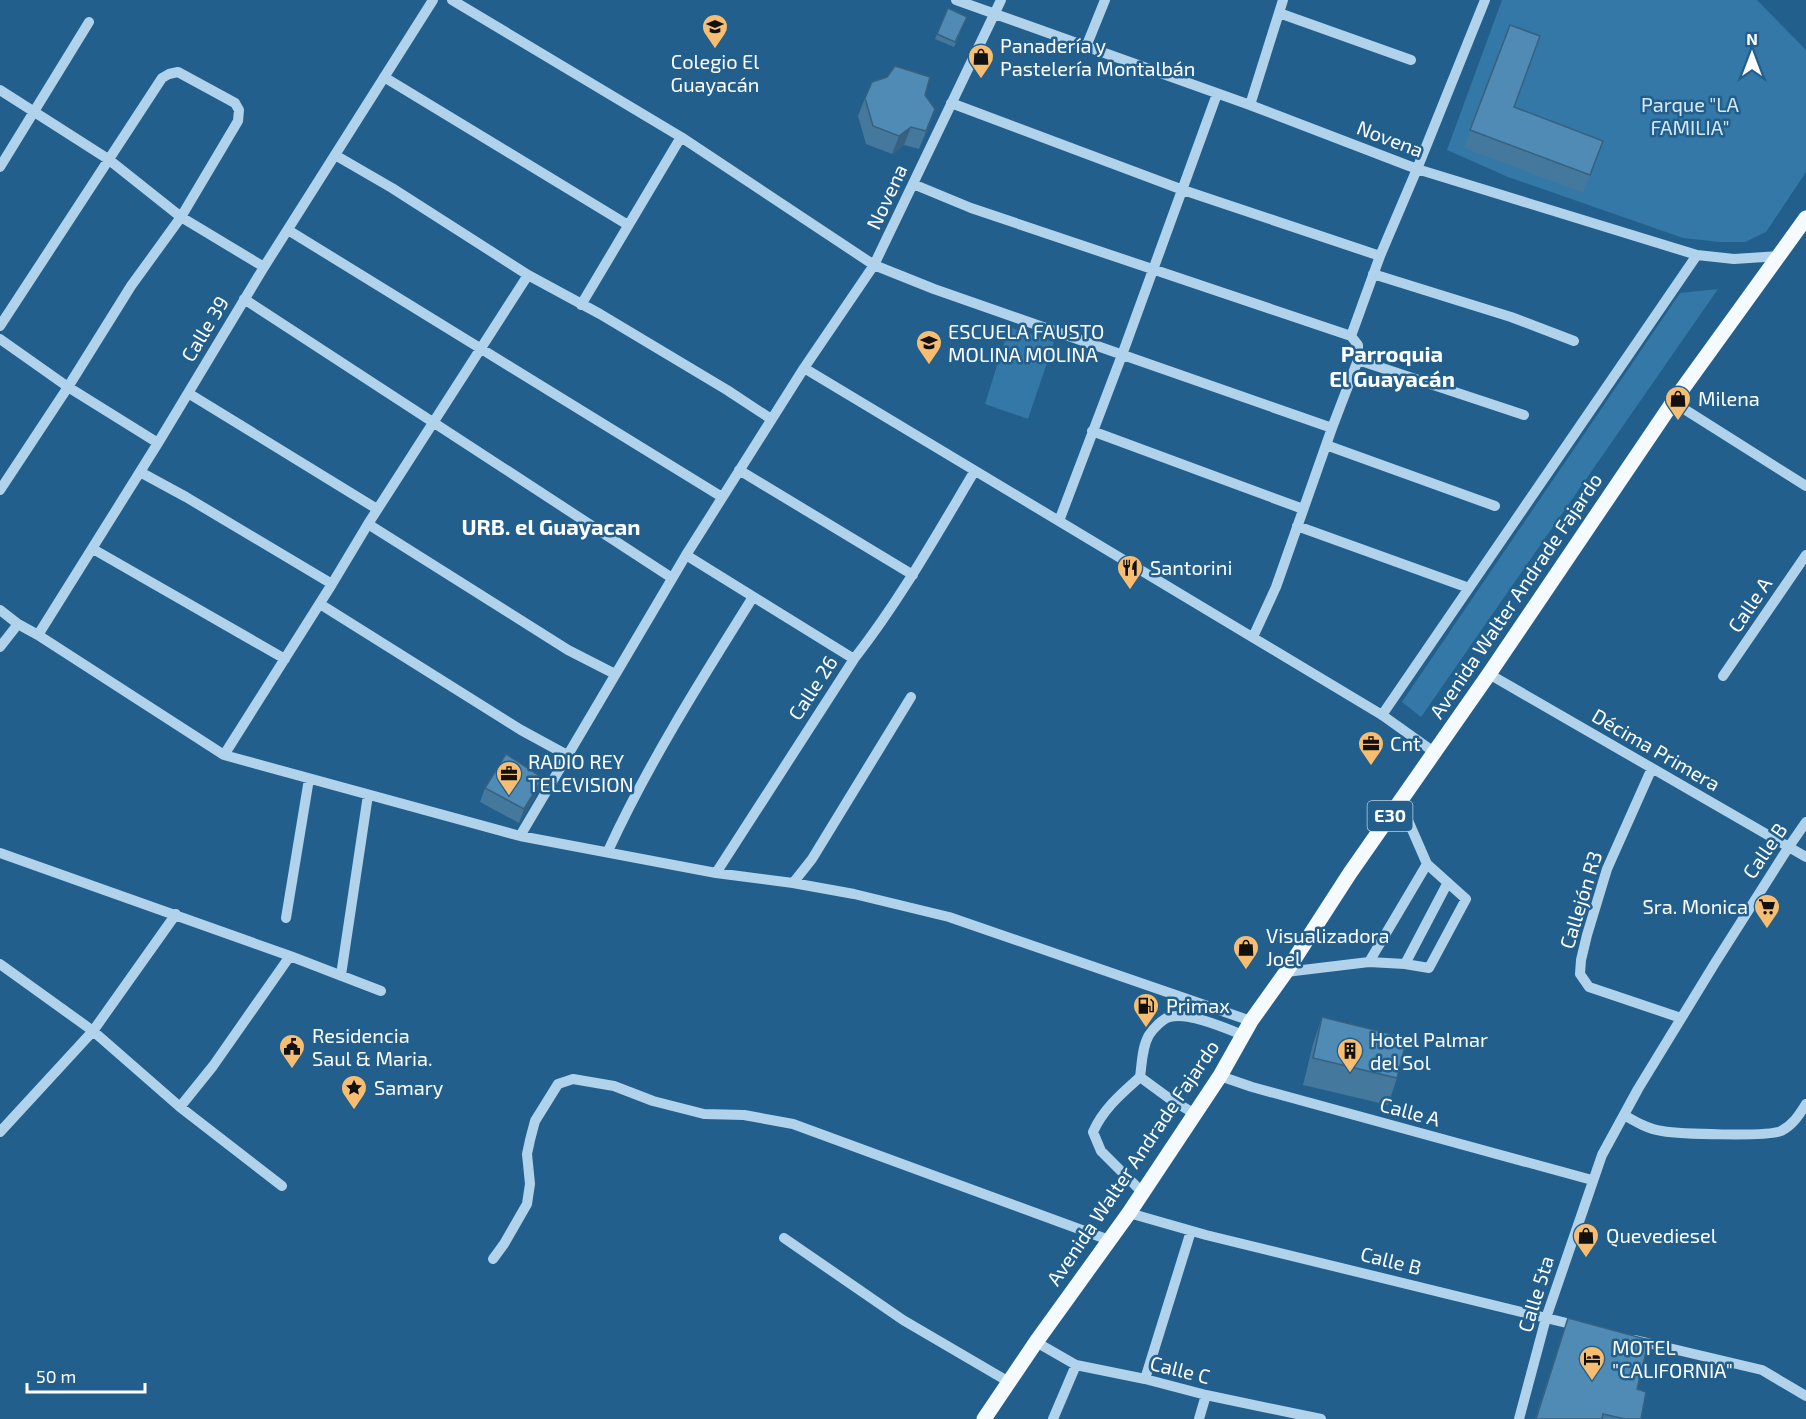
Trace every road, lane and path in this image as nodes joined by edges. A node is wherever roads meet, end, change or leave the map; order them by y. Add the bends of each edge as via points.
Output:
1 (433, 0) edge
2 (452, 0) edge
3 (956, 0) edge
4 (1001, 0) edge
5 (1105, 0) edge
6 (1283, 0) edge
7 (1485, 0) edge
8 (1279, 13) junction
9 (995, 14) junction
10 (89, 22) dead end
11 (1086, 47) junction
12 (1410, 60) dead end
13 (384, 77) junction
14 (0, 90) edge
15 (1217, 94) junction
16 (951, 103) junction
17 (1250, 105) junction
18 (34, 112) junction
19 (681, 137) junction
20 (335, 155) junction
21 (108, 159) junction
22 (0, 167) edge
23 (1417, 169) junction
24 (913, 184) junction
25 (1183, 190) junction
26 (181, 217) junction
27 (1806, 218) edge
28 (628, 225) junction
29 (288, 230) junction
30 (1697, 255) junction
31 (1380, 256) junction
32 (1780, 256) junction
33 (874, 265) junction
34 (264, 267) junction
35 (1153, 268) junction
36 (1373, 274) junction
37 (528, 275) junction
38 (244, 299) junction
39 (581, 305) junction
40 (0, 326) edge
41 (1351, 336) junction
42 (0, 339) edge
43 (1574, 341) dead end
44 (480, 349) junction
45 (1122, 355) junction
46 (1358, 360) junction
47 (804, 368) junction
48 (68, 387) junction
49 (188, 393) junction
50 (1673, 402) junction
51 (1524, 415) dead end
52 (771, 419) junction
53 (433, 422) junction
54 (1332, 428) junction
55 (1092, 431) junction
56 (158, 443) junction
57 (1326, 445) junction
58 (739, 470) junction
59 (140, 472) junction
60 (974, 472) junction
61 (1806, 486) edge
62 (0, 490) edge
63 (722, 497) junction
64 (1495, 506) dead end
65 (377, 509) junction
66 (1303, 509) junction
67 (1059, 521) junction
68 (368, 524) junction
69 (1298, 526) junction
70 (93, 549) junction
71 (686, 555) junction
72 (1806, 555) edge
73 (913, 575) junction
74 (672, 578) junction
75 (332, 584) junction
76 (1469, 588) junction
77 (753, 597) junction
78 (320, 604) junction
79 (0, 610) edge
80 (18, 624) junction
81 (38, 635) junction
82 (1253, 637) junction
83 (0, 647) edge
84 (285, 659) junction
85 (854, 659) junction
86 (615, 674) junction
87 (1489, 674) junction
88 (1723, 676) dead end
89 (911, 697) dead end
90 (1382, 715) junction
91 (1434, 752) junction
92 (567, 755) junction
93 (224, 756) junction
94 (1652, 768) junction
95 (309, 779) junction
96 (368, 795) junction
97 (1400, 802) junction
98 (1806, 822) edge
99 (519, 836) junction
100 (1788, 848) junction
101 (608, 851) junction
102 (0, 853) edge
103 (1806, 857) edge
104 (1427, 864) junction
105 (716, 873) junction
106 (793, 883) junction
107 (1447, 884) junction
108 (176, 914) junction
109 (286, 918) dead end
110 (290, 956) junction
111 (1369, 962) junction
112 (0, 964) edge
113 (1405, 964) junction
114 (1286, 972) junction
115 (341, 975) junction
116 (381, 991) dead end
117 (1681, 1018) junction
118 (1247, 1028) junction
119 (93, 1031) junction
120 (1220, 1076) junction
121 (1140, 1077) junction
122 (1806, 1104) edge
123 (180, 1107) junction
124 (0, 1113) edge
125 (1195, 1114) junction
126 (1624, 1115) junction
127 (10, 1121) junction
128 (0, 1132) edge
129 (1592, 1180) junction
130 (282, 1186) dead end
131 (1143, 1192) junction
132 (1129, 1213) junction
133 (1191, 1231) junction
134 (784, 1238) dead end
135 (1109, 1240) junction
136 (493, 1259) dead end
137 (1546, 1318) junction
138 (1590, 1329) edge
139 (1623, 1337) edge
140 (1036, 1342) junction
141 (1076, 1365) junction
142 (1145, 1379) junction
143 (1009, 1382) junction
144 (1206, 1395) junction
145 (1806, 1396) edge
146 (984, 1419) edge
147 (1053, 1419) edge
148 (1199, 1419) edge
149 (1321, 1419) edge
150 (1519, 1419) edge

1 - 13 street, Calle 39
2 - 19 street
3 - 9 street, Novena
4 - 9 street
5 - 11 street
6 - 8 street
7 - 23 street
8 - 12 street
8 - 17 street
9 - 11 street, Novena
9 - 16 street, Novena
10 - 18 street
11 - 15 street, Novena
13 - 20 street, Calle 39
13 - 28 street
14 - 18 street
15 - 17 street, Novena
15 - 25 street
16 - 24 street, Novena
16 - 25 street
17 - 23 street, Novena
18 - 21 street
18 - 22 street
19 - 28 street
19 - 33 street
20 - 29 street, Calle 39
20 - 37 street
21 - 26 street
21 - 26 street via 162,78 169,74 178,72 235,103 238,121
21 - 40 street
23 - 30 street, Novena
23 - 31 street
24 - 33 street, Novena
24 - 35 street
25 - 31 street
25 - 35 street
26 - 34 street
26 - 48 street via 131,286
27 - 32 main road, Avenida Walter Andrade Fajardo / E30
28 - 39 street
29 - 34 street, Calle 39
29 - 44 street
30 - 32 street, Novena via 1734,259
30 - 76 street
31 - 36 street
32 - 50 main road, Avenida Walter Andrade Fajardo / E30
33 - 45 street
33 - 47 street, Novena
34 - 38 street, Calle 39
35 - 41 street
35 - 45 street
36 - 41 street
36 - 43 street
37 - 39 street
37 - 44 street
38 - 49 street, Calle 39
38 - 53 street
39 - 52 street
41 - 46 street via 1358,345
42 - 48 street
44 - 53 street
44 - 63 street
45 - 54 street
45 - 55 street
46 - 51 street
46 - 54 street
47 - 52 street, Novena
47 - 60 street
48 - 56 street
48 - 62 street
49 - 56 street, Calle 39
49 - 65 street
50 - 61 street
50 - 87 main road, Avenida Walter Andrade Fajardo / E30
52 - 58 street, Novena
53 - 65 street
53 - 74 street
54 - 57 street
55 - 66 street
55 - 67 street
56 - 59 street, Calle 39
57 - 64 street
57 - 66 street
58 - 63 street, Novena
58 - 73 street
59 - 70 street, Calle 39
59 - 75 street
60 - 67 street
60 - 73 street
63 - 71 street, Novena
65 - 68 street
66 - 69 street
67 - 82 street
68 - 75 street
68 - 86 street via 568,651
69 - 76 street
69 - 82 street
70 - 81 street, Calle 39
70 - 84 street
71 - 74 street, Novena
71 - 77 street, Calle 26
72 - 88 street, Calle A
73 - 85 street
74 - 86 street, Novena
75 - 78 street
76 - 90 street
77 - 85 street, Calle 26
77 - 101 street via 673,724
78 - 84 street
78 - 92 street
79 - 80 street
80 - 81 street
80 - 83 street
81 - 93 street
82 - 90 street
84 - 93 street
85 - 105 street, Calle 26
86 - 92 street, Novena
87 - 91 main road, Avenida Walter Andrade Fajardo / E30
87 - 94 street, Décima Primera
89 - 106 street via 812,859
90 - 91 street
91 - 97 main road, Avenida Walter Andrade Fajardo / E30
92 - 99 street, Novena
93 - 95 street
94 - 100 street, Décima Primera
94 - 117 street, Callejón R3 via 1607,869 1587,935 1581,974 1589,987
95 - 96 street
95 - 109 street
96 - 99 street
96 - 115 street
97 - 104 street
97 - 114 main road, Avenida Walter Andrade Fajardo / E30
98 - 100 street, Calle B
99 - 101 street
100 - 103 street, Décima Primera
100 - 117 street, Calle B
101 - 105 street
102 - 108 street
104 - 107 street
104 - 111 street
105 - 106 street
106 - 118 street via 949,917
107 - 113 street
107 - 113 street via 1466,899 1430,968
108 - 110 street
108 - 119 street
110 - 115 street
110 - 123 street
111 - 113 street
111 - 114 street
112 - 119 street
114 - 118 main road, Avenida Walter Andrade Fajardo / E30
115 - 116 street
117 - 126 street, Calle B
118 - 120 main road, Avenida Walter Andrade Fajardo / E30
118 - 121 street via 1170,1017 1149,1035
119 - 123 street
119 - 127 street
120 - 125 main road, Avenida Walter Andrade Fajardo / E30
120 - 129 street, Calle A
121 - 125 street
121 - 131 street via 1098,1120 1093,1132 1101,1150
122 - 126 street via 1789,1126 1776,1132 1661,1131
123 - 130 street
124 - 127 street
125 - 131 main road, Avenida Walter Andrade Fajardo / E30
126 - 129 street, Calle B
127 - 128 street
129 - 137 street, Calle 5ta
131 - 132 main road, Avenida Walter Andrade Fajardo / E30
132 - 133 street, Calle B
132 - 135 main road, Avenida Walter Andrade Fajardo / E30
133 - 137 street, Calle B
133 - 142 street
134 - 143 street via 903,1320
135 - 136 street via 793,1124 744,1115 704,1114 614,1086 573,1079 558,1084 535,1121 527,1154 527,1204
135 - 140 main road, Avenida Walter Andrade Fajardo / E30
137 - 138 street, Calle B
137 - 150 street, Calle 5ta
139 - 145 street via 1762,1370
140 - 141 street, Calle C
140 - 143 main road, Avenida Walter Andrade Fajardo / E30
141 - 142 street, Calle C
141 - 147 street
142 - 144 street, Calle C
143 - 146 main road, Avenida Walter Andrade Fajardo / E30
144 - 148 street
144 - 149 street, Calle C

